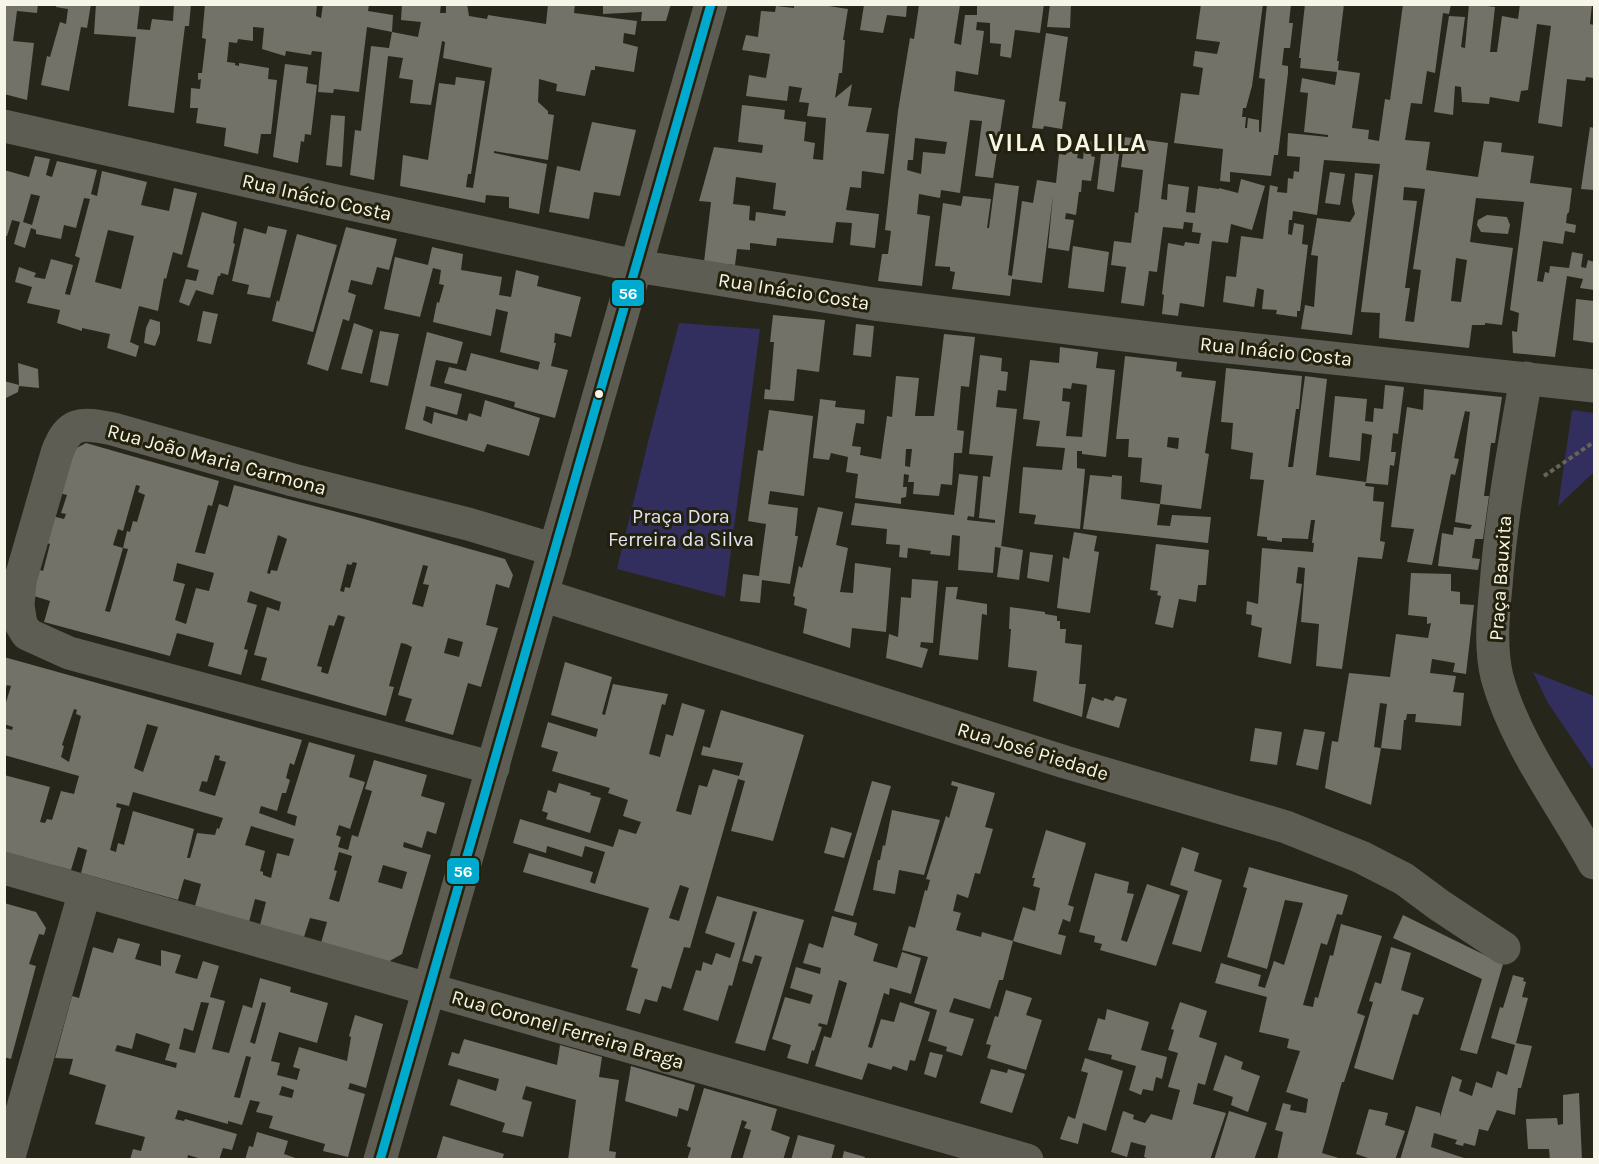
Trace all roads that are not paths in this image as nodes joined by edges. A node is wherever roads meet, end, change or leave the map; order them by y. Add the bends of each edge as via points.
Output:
1 (711, 4) edge
2 (4, 126) edge
3 (636, 267) junction
4 (1526, 378) junction
5 (1594, 386) edge
6 (555, 550) junction
7 (542, 595) junction
8 (492, 768) junction
9 (1594, 863) edge
10 (4, 868) edge
11 (85, 891) junction
12 (1504, 948) dead end
13 (429, 989) junction
14 (8, 1160) edge
15 (380, 1160) edge
16 (1027, 1160) edge

1 - 3 street
2 - 3 street, Rua Inácio Costa
3 - 4 street, Rua Inácio Costa via 874,304 1182,342
3 - 6 street
4 - 5 street, Rua Inácio Costa
4 - 9 street, Praça Bauxita via 1497,569 1492,626 1497,675 1510,714
6 - 7 street
6 - 8 street, Rua João Maria Carmona via 86,424 72,428 63,437 20,581 18,606 27,634 69,653
7 - 8 street
7 - 12 street, Rua José Piedade via 1065,762 1286,827 1404,879
8 - 13 street
10 - 11 street, Rua Coronel Ferreira Braga
11 - 13 street, Rua Coronel Ferreira Braga
11 - 14 street
13 - 15 street
13 - 16 street, Rua Coronel Ferreira Braga

